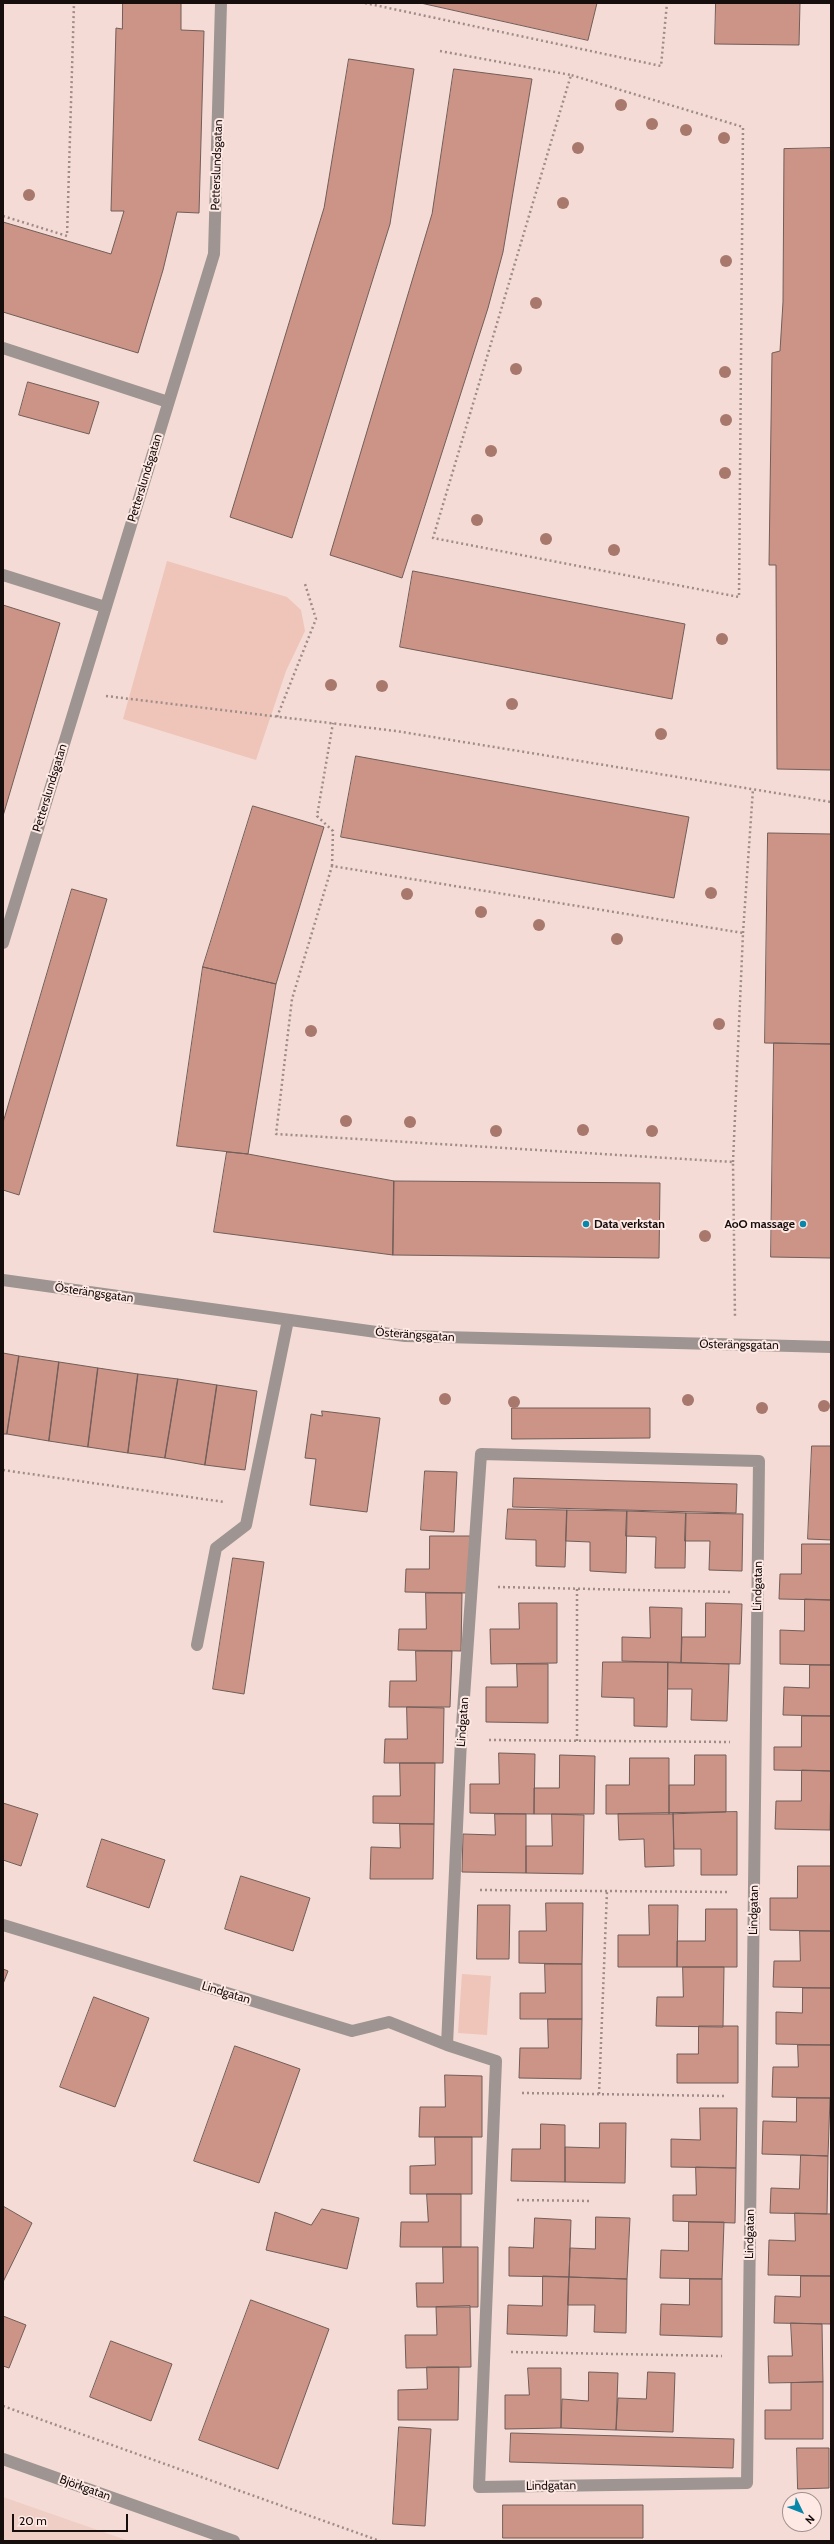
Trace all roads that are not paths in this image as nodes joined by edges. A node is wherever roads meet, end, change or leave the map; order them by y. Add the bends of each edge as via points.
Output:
1 (221, 3) edge
2 (3, 348) edge
3 (168, 402) junction
4 (3, 575) edge
5 (105, 607) junction
6 (3, 943) edge
7 (3, 1280) edge
8 (288, 1320) junction
9 (831, 1347) edge
10 (197, 1645) dead end
11 (3, 1925) edge
12 (447, 2045) junction
13 (3, 2459) edge
14 (234, 2541) edge

1 - 3 street, Petterslundsgatan via 214,254
2 - 3 street
3 - 5 street, Petterslundsgatan
4 - 5 street
5 - 6 street, Petterslundsgatan
7 - 8 street, Österängsgatan
8 - 9 street, Österängsgatan via 405,1336
8 - 10 street via 246,1525 216,1548
11 - 12 street, Lindgatan via 352,2031 389,2022
12 - 12 street, Lindgatan via 496,2061 479,2487 747,2483 760,1461 481,1454 461,1740
13 - 14 street, Björkgatan

